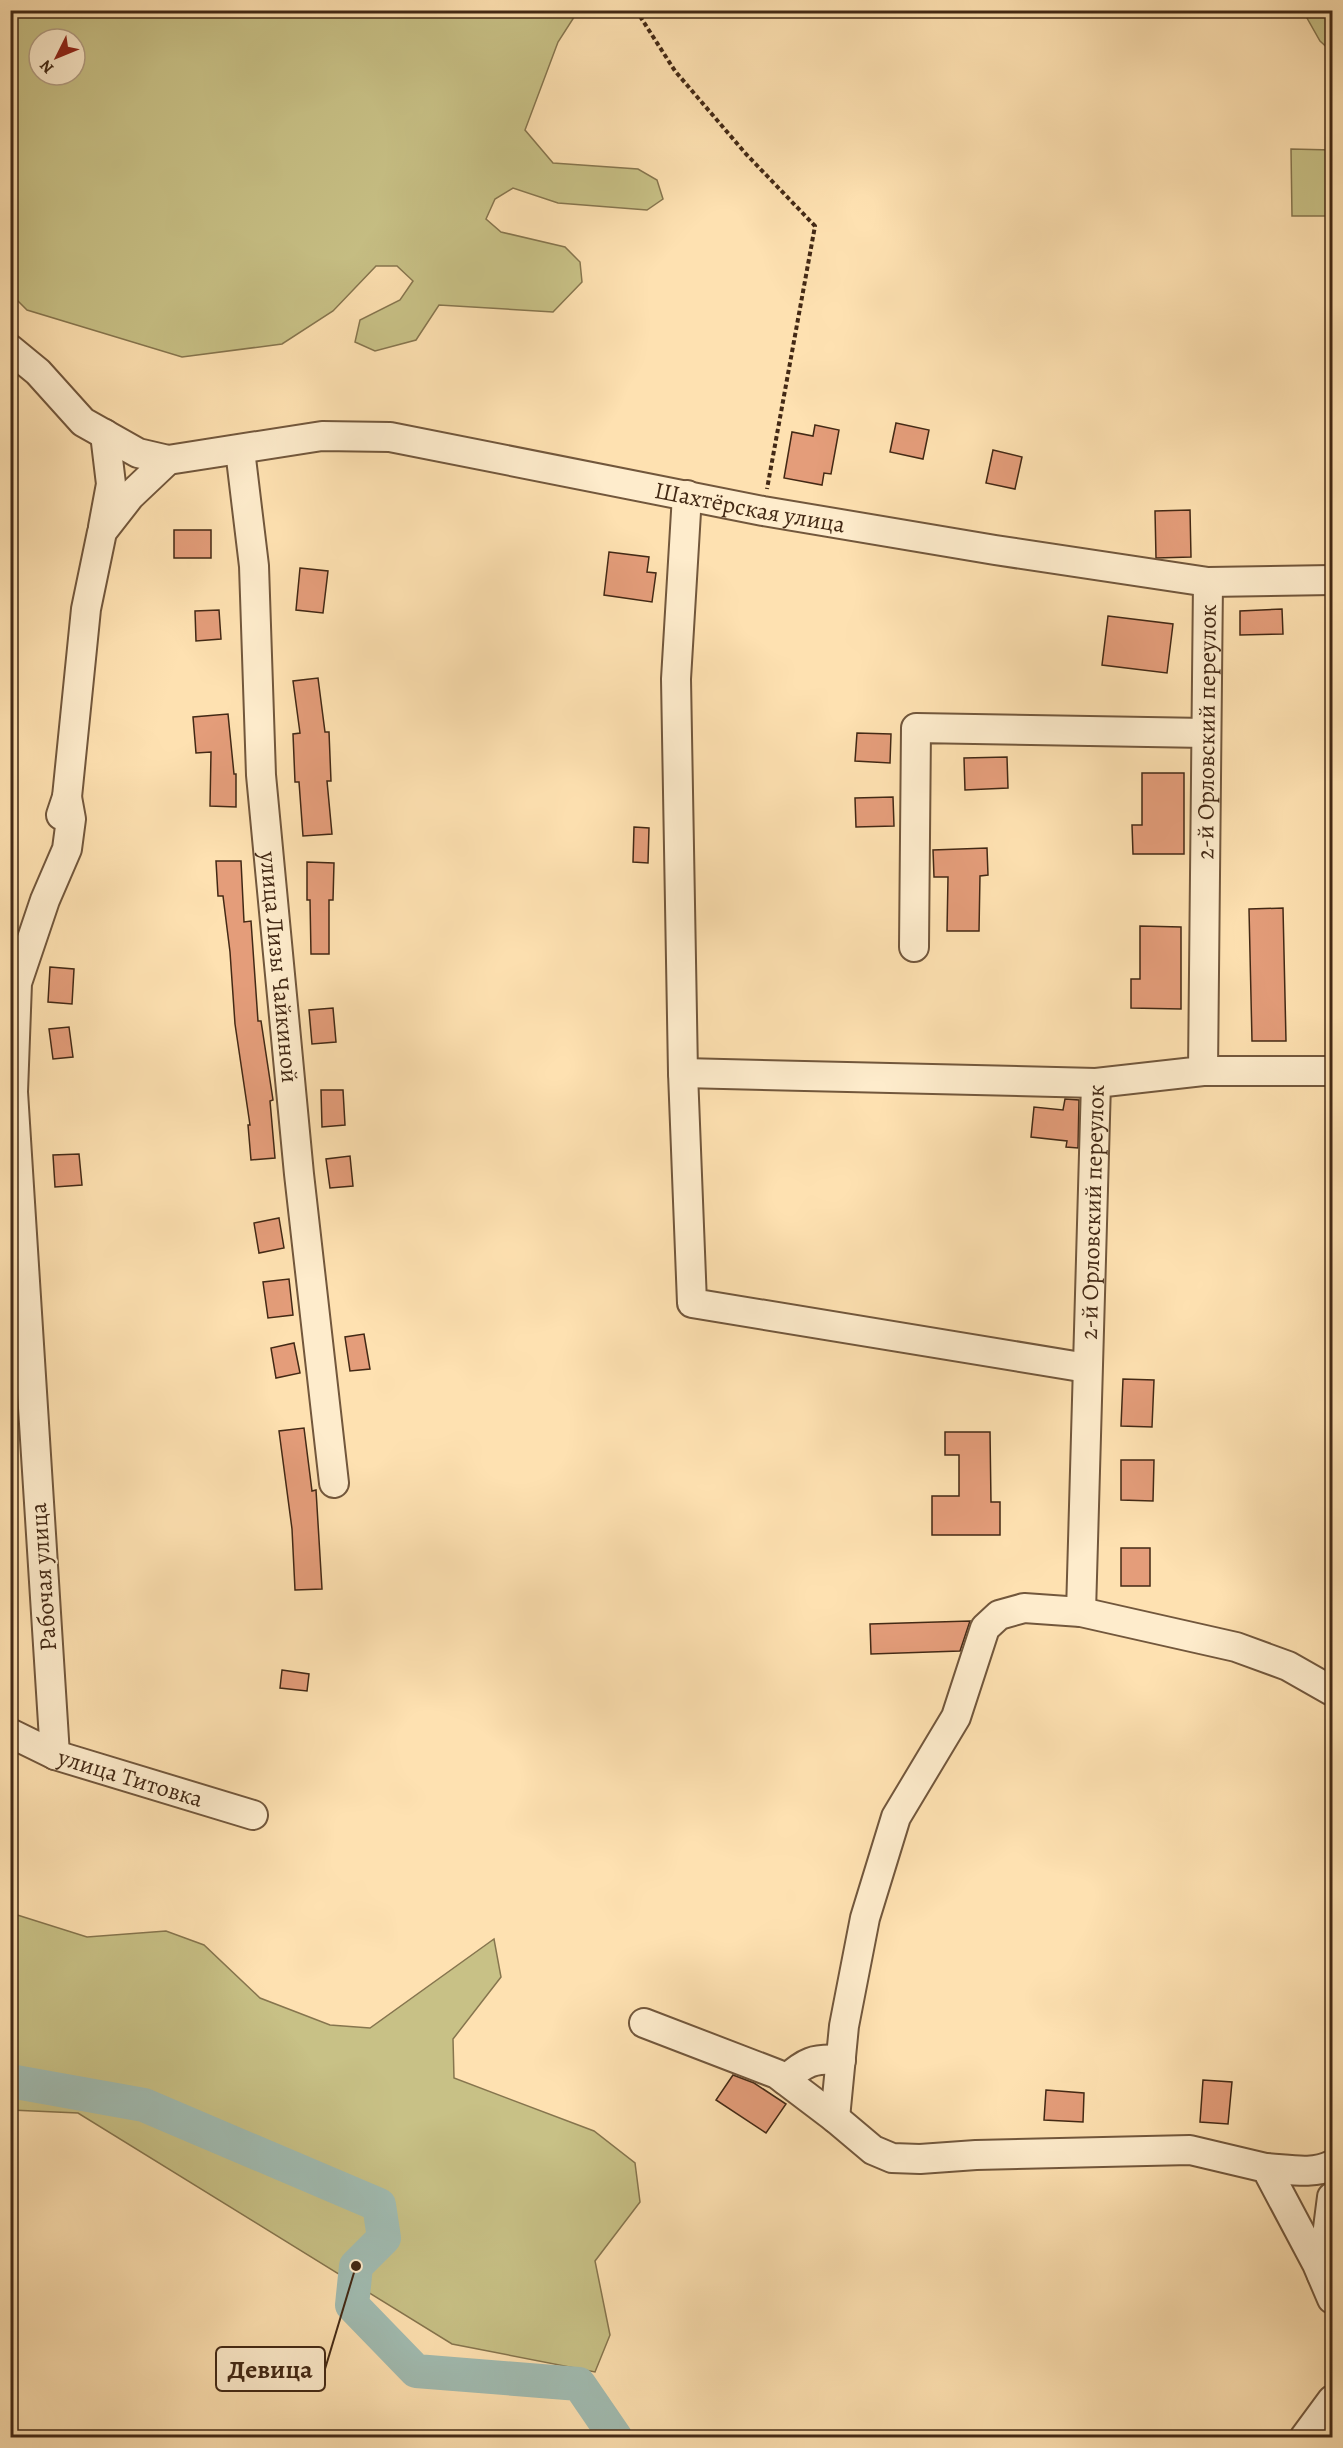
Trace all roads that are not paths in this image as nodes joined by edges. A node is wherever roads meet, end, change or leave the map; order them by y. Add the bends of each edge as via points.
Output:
1 (10, 349) edge
2 (105, 434) junction
3 (240, 450) junction
4 (168, 460) junction
5 (687, 495) junction
6 (102, 532) junction
7 (1332, 580) edge
8 (1208, 582) junction
9 (1206, 733) junction
10 (67, 797) junction
11 (914, 947) dead end
12 (10, 954) edge
13 (1203, 1071) junction
14 (1332, 1071) edge
15 (683, 1073) junction
16 (1096, 1083) junction
17 (1087, 1368) junction
18 (334, 1483) dead end
19 (1082, 1612) junction
20 (1332, 1691) edge
21 (10, 1733) edge
22 (55, 1755) junction
23 (254, 1815) dead end
24 (644, 2023) dead end
25 (841, 2060) junction
26 (785, 2080) junction
27 (835, 2118) junction
28 (1332, 2164) edge
29 (1266, 2169) junction
30 (1332, 2197) edge
31 (1327, 2287) edge
32 (1332, 2400) edge
33 (1304, 2438) edge

1 - 2 street via 38,372 83,422
2 - 4 street via 138,453
2 - 6 street via 111,484
3 - 4 street, Шахтёрская улица
3 - 5 street, Шахтёрская улица via 322,436 390,437
3 - 18 street, улица Лизы Чайкиной via 254,566 261,775 299,1174
4 - 6 street via 130,496
5 - 8 street, Шахтёрская улица via 995,550
5 - 15 street via 676,679
6 - 10 street via 86,609
7 - 8 street, Шахтёрская улица
8 - 9 street, 2-й Орловский переулок
9 - 11 street via 916,728
9 - 13 street, 2-й Орловский переулок
10 - 12 street
10 - 22 street, Рабочая улица via 71,819 67,849 17,983 13,1092
13 - 14 street
13 - 16 street, 2-й Орловский переулок
15 - 16 street
15 - 17 street via 692,1303
16 - 17 street, 2-й Орловский переулок
17 - 19 street, 2-й Орловский переулок
19 - 20 street via 1236,1647 1288,1666
19 - 25 street via 1024,1608 999,1615 985,1628 956,1717 896,1817 865,1918
21 - 22 street, улица Титовка
22 - 23 street, улица Титовка
24 - 26 street
25 - 26 street via 814,2060
25 - 27 street
26 - 27 street
27 - 29 street via 873,2150 892,2158 1190,2150
28 - 29 street via 1312,2170
29 - 31 street
30 - 31 street
32 - 33 street

